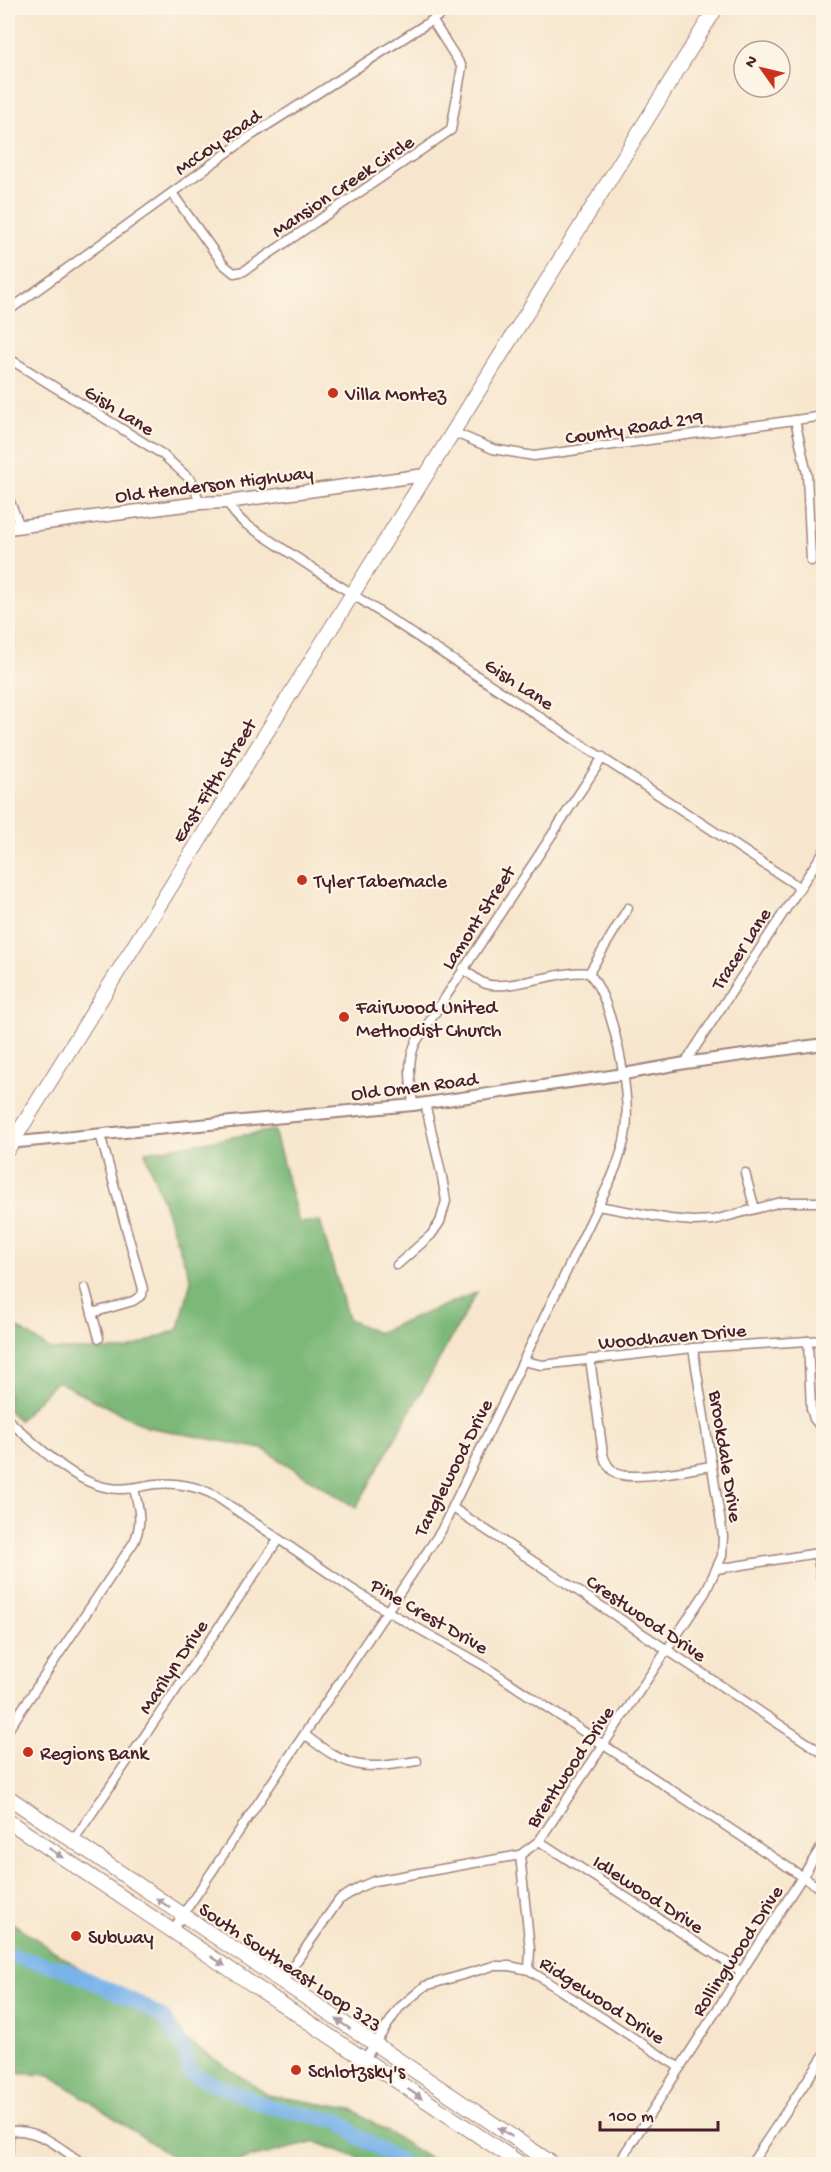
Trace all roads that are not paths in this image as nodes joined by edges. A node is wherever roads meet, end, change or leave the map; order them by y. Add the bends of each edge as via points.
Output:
1 (451, 8) edge
2 (716, 8) edge
3 (432, 20) junction
4 (172, 193) junction
5 (8, 312) edge
6 (8, 358) edge
7 (824, 416) edge
8 (795, 420) junction
9 (453, 432) junction
10 (425, 475) junction
11 (8, 497) edge
12 (227, 502) junction
13 (200, 503) junction
14 (14, 527) edge
15 (811, 561) dead end
16 (352, 594) junction
17 (603, 757) junction
18 (824, 851) edge
19 (799, 887) junction
20 (628, 908) dead end
21 (463, 968) junction
22 (590, 973) junction
23 (824, 1044) edge
24 (685, 1063) junction
25 (624, 1074) junction
26 (425, 1103) junction
27 (413, 1105) junction
28 (100, 1134) junction
29 (9, 1145) edge
30 (745, 1173) dead end
31 (824, 1202) edge
32 (598, 1206) junction
33 (755, 1209) junction
34 (397, 1265) dead end
35 (85, 1288) dead end
36 (92, 1313) junction
37 (99, 1338) dead end
38 (824, 1340) edge
39 (808, 1341) junction
40 (693, 1348) junction
41 (590, 1359) junction
42 (523, 1361) junction
43 (8, 1420) edge
44 (824, 1431) edge
45 (711, 1466) junction
46 (134, 1489) junction
47 (453, 1508) junction
48 (278, 1540) junction
49 (820, 1553) edge
50 (717, 1569) junction
51 (824, 1595) edge
52 (387, 1611) junction
53 (666, 1650) junction
54 (8, 1730) edge
55 (305, 1735) junction
56 (603, 1744) junction
57 (824, 1754) edge
58 (417, 1761) dead end
59 (8, 1797) edge
60 (8, 1821) edge
61 (73, 1841) junction
62 (539, 1841) junction
63 (824, 1843) edge
64 (520, 1855) junction
65 (802, 1877) junction
66 (824, 1891) edge
67 (182, 1916) junction
68 (172, 1930) junction
69 (530, 1970) junction
70 (741, 1972) junction
71 (282, 1982) junction
72 (374, 2045) junction
73 (824, 2055) edge
74 (364, 2060) junction
75 (680, 2068) junction
76 (9, 2131) edge
77 (8, 2164) edge
78 (84, 2164) edge
79 (521, 2164) edge
80 (554, 2164) edge
81 (618, 2164) edge
82 (751, 2164) edge

1 - 3 street, McCoy Road
2 - 9 main road, East Fifth Street
3 - 4 street, McCoy Road via 249,137
3 - 4 street, Mansion Creek Circle via 462,67 451,130 244,271 234,273 223,264
4 - 5 street, McCoy Road
6 - 13 street, Gish Lane via 162,454 192,481
7 - 8 street, County Road 219
8 - 9 street, County Road 219 via 534,456 493,449
8 - 15 street via 807,474
9 - 10 main road, East Fifth Street
10 - 12 main road, Old Henderson Highway
10 - 16 main road, East Fifth Street
11 - 14 street
12 - 13 main road, Old Henderson Highway
12 - 16 street, Gish Lane via 244,523
13 - 14 main road, Old Henderson Highway
16 - 17 street, Gish Lane
16 - 29 main road, East Fifth Street
17 - 19 street, Gish Lane
17 - 21 street, Lamont Street
18 - 19 street, Tracer Lane
19 - 24 street, Tracer Lane
20 - 22 street
21 - 22 street via 478,980 495,986 574,972
21 - 27 street, Lamont Street via 410,1054
22 - 25 street, Tanglewood Drive via 607,1008
23 - 24 street, Old Omen Road
24 - 25 street, Old Omen Road
25 - 26 street, Old Omen Road
25 - 32 street, Tanglewood Drive via 627,1127
26 - 27 street, Old Omen Road
26 - 34 street via 446,1200 440,1222 431,1235
27 - 28 street, Old Omen Road
28 - 29 street, Old Omen Road
28 - 36 street via 143,1289 142,1295 133,1301
30 - 33 street
31 - 33 street via 781,1202
32 - 33 street via 693,1221 714,1220
32 - 42 street, Tanglewood Drive
35 - 36 street
36 - 37 street
38 - 39 street, Woodhaven Drive
39 - 40 street, Woodhaven Drive
39 - 44 street via 811,1409
40 - 41 street, Woodhaven Drive
40 - 45 street, Brookdale Drive
41 - 42 street, Woodhaven Drive via 542,1365
41 - 45 street via 603,1454 609,1468 633,1477
42 - 47 street, Tanglewood Drive
43 - 46 street, Pine Crest Drive via 85,1480 110,1488
45 - 50 street, Brookdale Drive via 723,1536
46 - 48 street, Pine Crest Drive via 161,1484 205,1490
46 - 54 street via 141,1523 134,1542
47 - 52 street, Tanglewood Drive
47 - 53 street, Crestwood Drive
48 - 52 street, Pine Crest Drive
48 - 61 street, Marilyn Drive
49 - 50 street
49 - 51 street
50 - 53 street, Brentwood Drive
52 - 55 street, Tanglewood Drive
52 - 56 street, Pine Crest Drive via 483,1665
53 - 56 street, Brentwood Drive
53 - 57 street, Crestwood Drive
55 - 58 street via 347,1763 379,1767
55 - 67 street, Tanglewood Drive
56 - 62 street, Brentwood Drive
56 - 65 street, Pine Crest Drive
59 - 61 main road, South Southeast Loop 323
60 -> 68 main road, South Southeast Loop 323
67 -> 61 main road, South Southeast Loop 323
62 - 64 street, Brentwood Drive
62 - 70 street, Idlewood Drive
63 - 65 street, Rollingwood Drive
64 - 69 street
64 - 71 street, Brentwood Drive via 360,1887 339,1900
65 - 66 street, Pine Crest Drive
65 - 70 street, Rollingwood Drive
67 - 68 street, Tanglewood Drive
67 - 71 main road, South Southeast Loop 323
68 -> 74 main road, South Southeast Loop 323
69 - 72 street, Ridgewood Drive via 493,1966 425,1986 399,2008
69 - 75 street, Ridgewood Drive
70 - 75 street, Rollingwood Drive
72 -> 71 main road, South Southeast Loop 323
72 - 74 street, Ridgewood Drive
80 -> 72 main road, South Southeast Loop 323
73 - 82 street
74 -> 79 main road, South Southeast Loop 323
75 - 81 street, Rollingwood Drive
76 - 77 street
76 - 78 street via 36,2133

